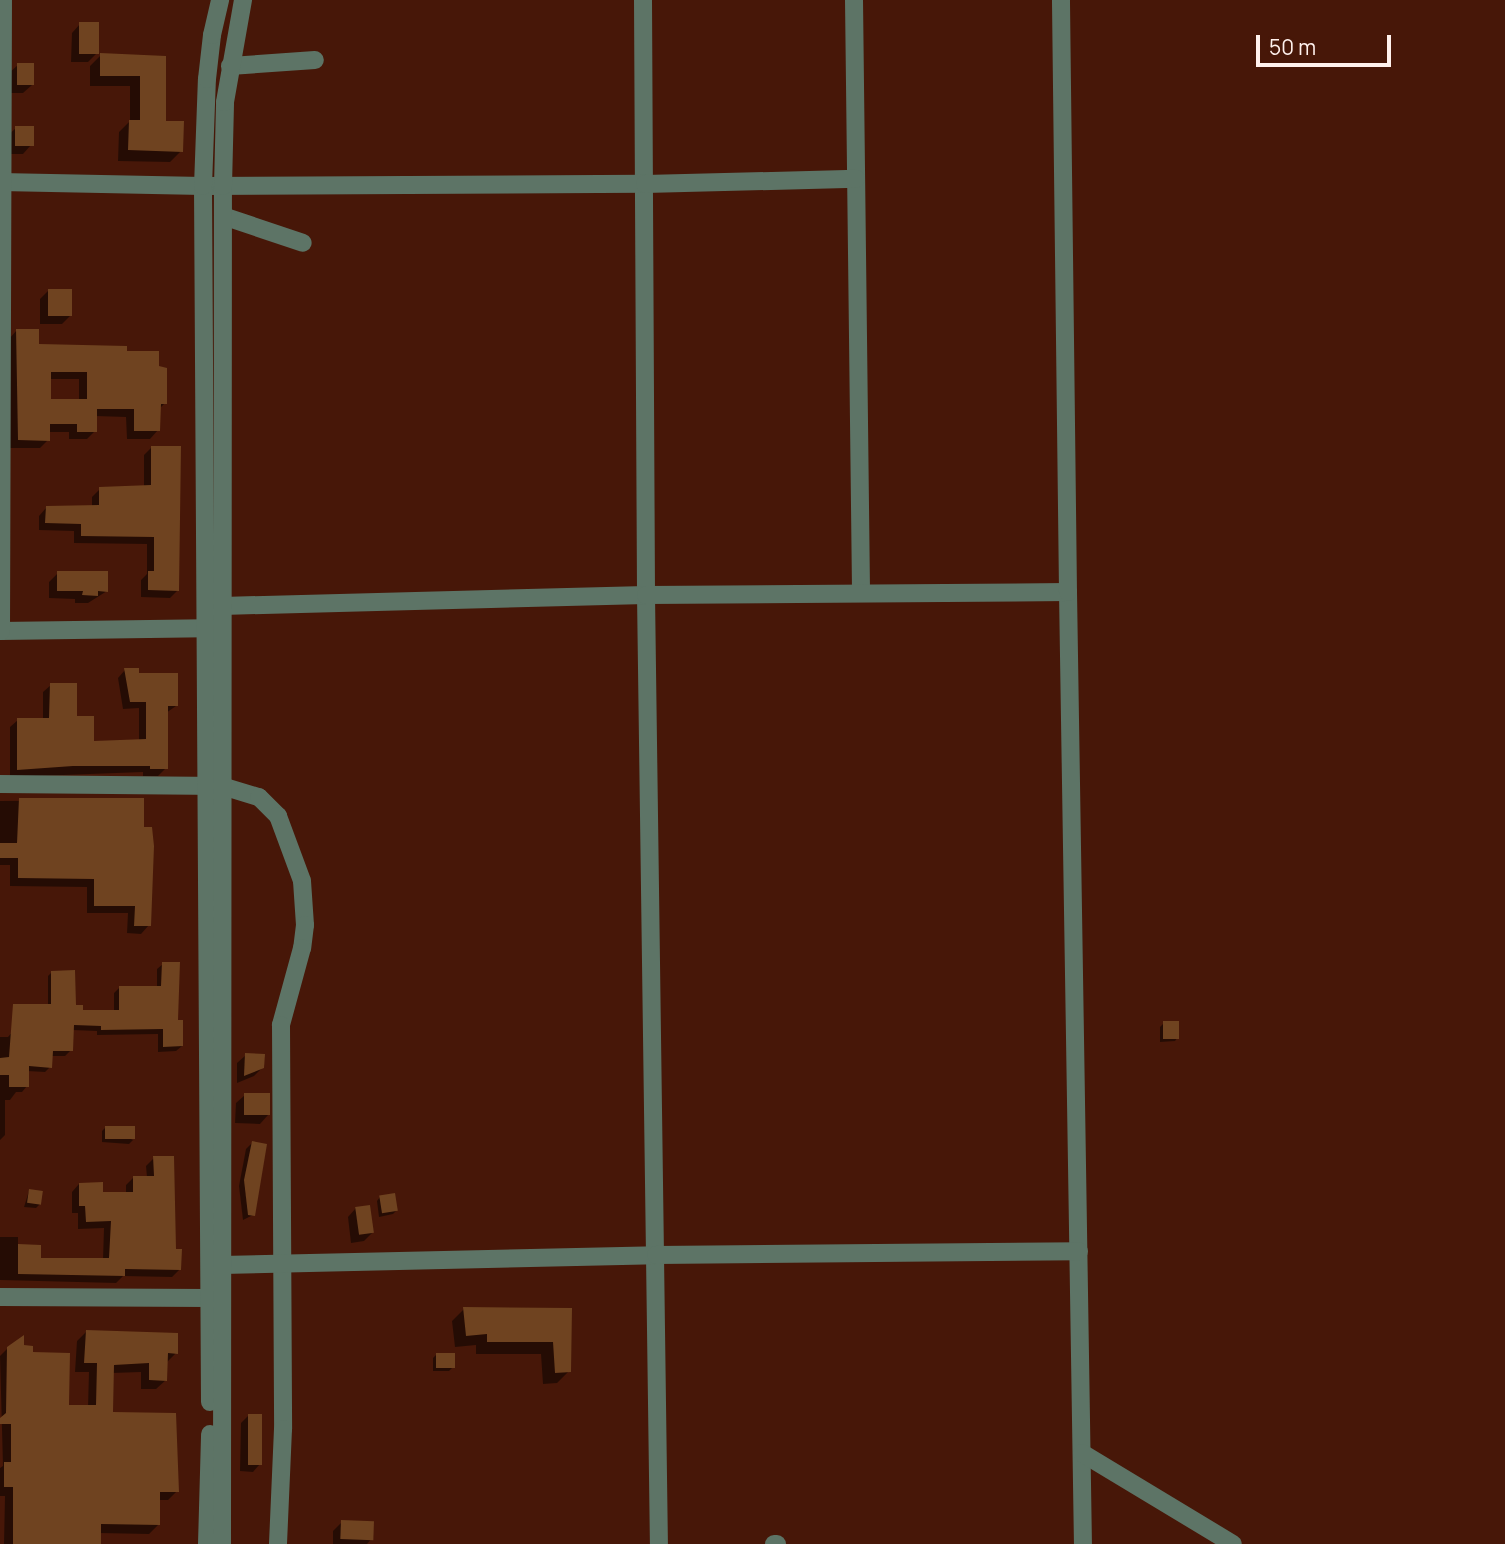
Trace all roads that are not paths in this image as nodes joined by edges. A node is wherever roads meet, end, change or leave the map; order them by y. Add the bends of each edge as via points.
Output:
1 (3, 0) edge
2 (220, 0) edge
3 (243, 0) edge
4 (643, 0) edge
5 (854, 0) edge
6 (1061, 0) edge
7 (315, 60) dead end
8 (230, 66) junction
9 (856, 178) junction
10 (1, 182) edge
11 (645, 184) junction
12 (203, 186) junction
13 (223, 186) junction
14 (223, 216) junction
15 (303, 243) dead end
16 (1, 394) edge
17 (861, 592) junction
18 (1069, 592) junction
19 (646, 594) junction
20 (222, 606) junction
21 (205, 628) junction
22 (0, 631) edge
23 (0, 784) edge
24 (214, 786) junction
25 (1079, 1251) junction
26 (656, 1255) junction
27 (280, 1264) junction
28 (222, 1265) junction
29 (0, 1297) edge
30 (209, 1298) junction
31 (1082, 1454) junction
32 (208, 1544) edge
33 (222, 1544) edge
34 (278, 1544) edge
35 (659, 1544) edge
36 (1083, 1544) edge
37 (1233, 1544) edge

1 - 10 street
2 - 12 street via 207,79
3 - 8 street
4 - 11 street
5 - 9 street
6 - 18 street
7 - 8 street
8 - 13 street
9 - 11 street
9 - 17 street
10 - 12 street
10 - 16 street
11 - 13 street
11 - 19 street
12 - 13 street
12 - 21 street
13 - 14 street
14 - 15 street
14 - 20 street
16 - 22 street
17 - 18 street
17 - 19 street
18 - 25 street
19 - 20 street
19 - 26 street
20 - 24 street
21 - 22 street
21 - 24 street
23 - 24 street
24 - 27 street via 259,797 271,806 302,881 302,948 281,1025
24 - 28 street
24 - 30 street
25 - 26 street
25 - 31 street
26 - 27 street
26 - 35 street
27 - 28 street
27 - 34 street via 283,1429
28 - 33 street
29 - 30 street
30 - 32 street
31 - 36 street
31 - 37 street

